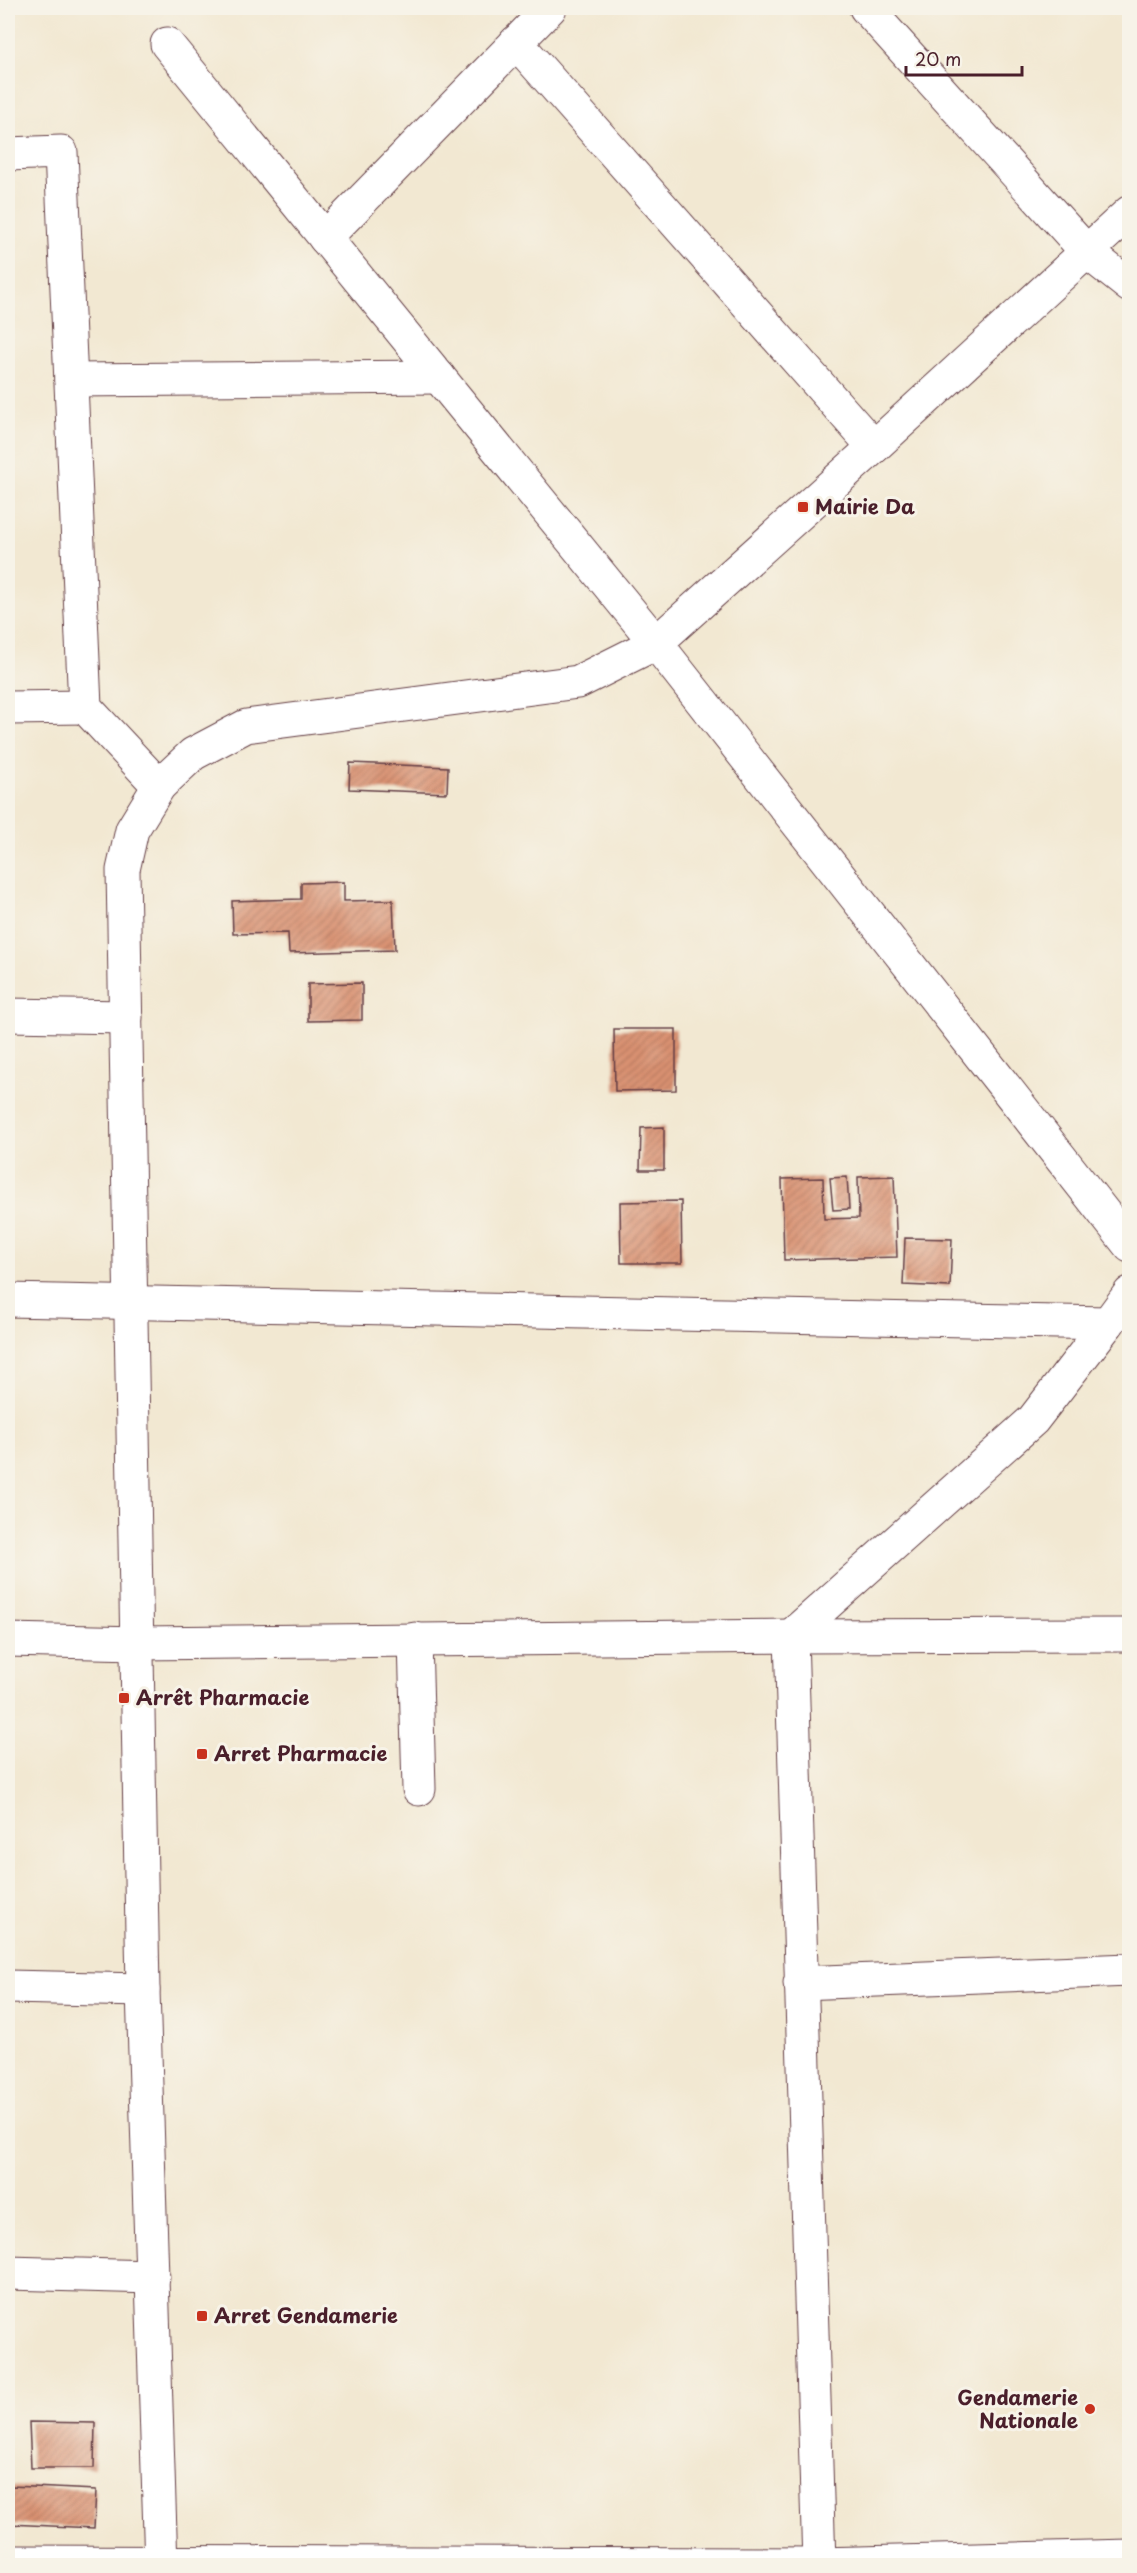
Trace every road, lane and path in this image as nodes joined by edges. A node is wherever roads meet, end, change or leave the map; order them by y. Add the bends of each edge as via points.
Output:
1 (550, 8) edge
2 (866, 8) edge
3 (516, 42) junction
4 (167, 44) dead end
5 (8, 154) edge
6 (1130, 212) edge
7 (324, 238) junction
8 (1087, 252) junction
9 (1130, 286) edge
10 (439, 377) junction
11 (71, 380) junction
12 (874, 447) junction
13 (656, 642) junction
14 (85, 707) junction
15 (8, 708) edge
16 (159, 786) junction
17 (8, 1016) edge
18 (126, 1017) junction
19 (1130, 1246) edge
20 (1130, 1293) edge
21 (8, 1300) edge
22 (132, 1303) junction
23 (1108, 1323) junction
24 (1130, 1635) edge
25 (790, 1636) junction
26 (415, 1639) junction
27 (8, 1640) edge
28 (138, 1643) junction
29 (419, 1789) dead end
30 (1130, 1970) edge
31 (800, 1983) junction
32 (8, 1987) edge
33 (143, 1990) junction
34 (8, 2273) edge
35 (153, 2277) junction
36 (1130, 2556) edge
37 (1059, 2561) edge
38 (8, 2562) edge
39 (162, 2564) edge
40 (819, 2564) junction

1 - 3 street
2 - 8 street
3 - 7 street
3 - 12 street
4 - 7 street
5 - 11 street via 61,152
6 - 8 street
7 - 10 street
8 - 9 street
8 - 12 street
10 - 11 street
10 - 13 street
11 - 14 street
12 - 13 street
13 - 16 street via 578,682 246,726 193,754
13 - 19 street
14 - 15 street
14 - 16 street
16 - 18 street via 132,830 123,870
17 - 18 street
18 - 22 street
20 - 23 street
21 - 22 street
22 - 23 street
22 - 28 street
23 - 25 street via 1033,1420
24 - 25 street
25 - 26 street
25 - 31 street
26 - 28 street
26 - 29 street
27 - 28 street
28 - 33 street
30 - 31 street
31 - 40 street
32 - 33 street
33 - 35 street
34 - 35 street
35 - 39 street
36 - 37 street
37 - 40 street
38 - 39 street
39 - 40 street

